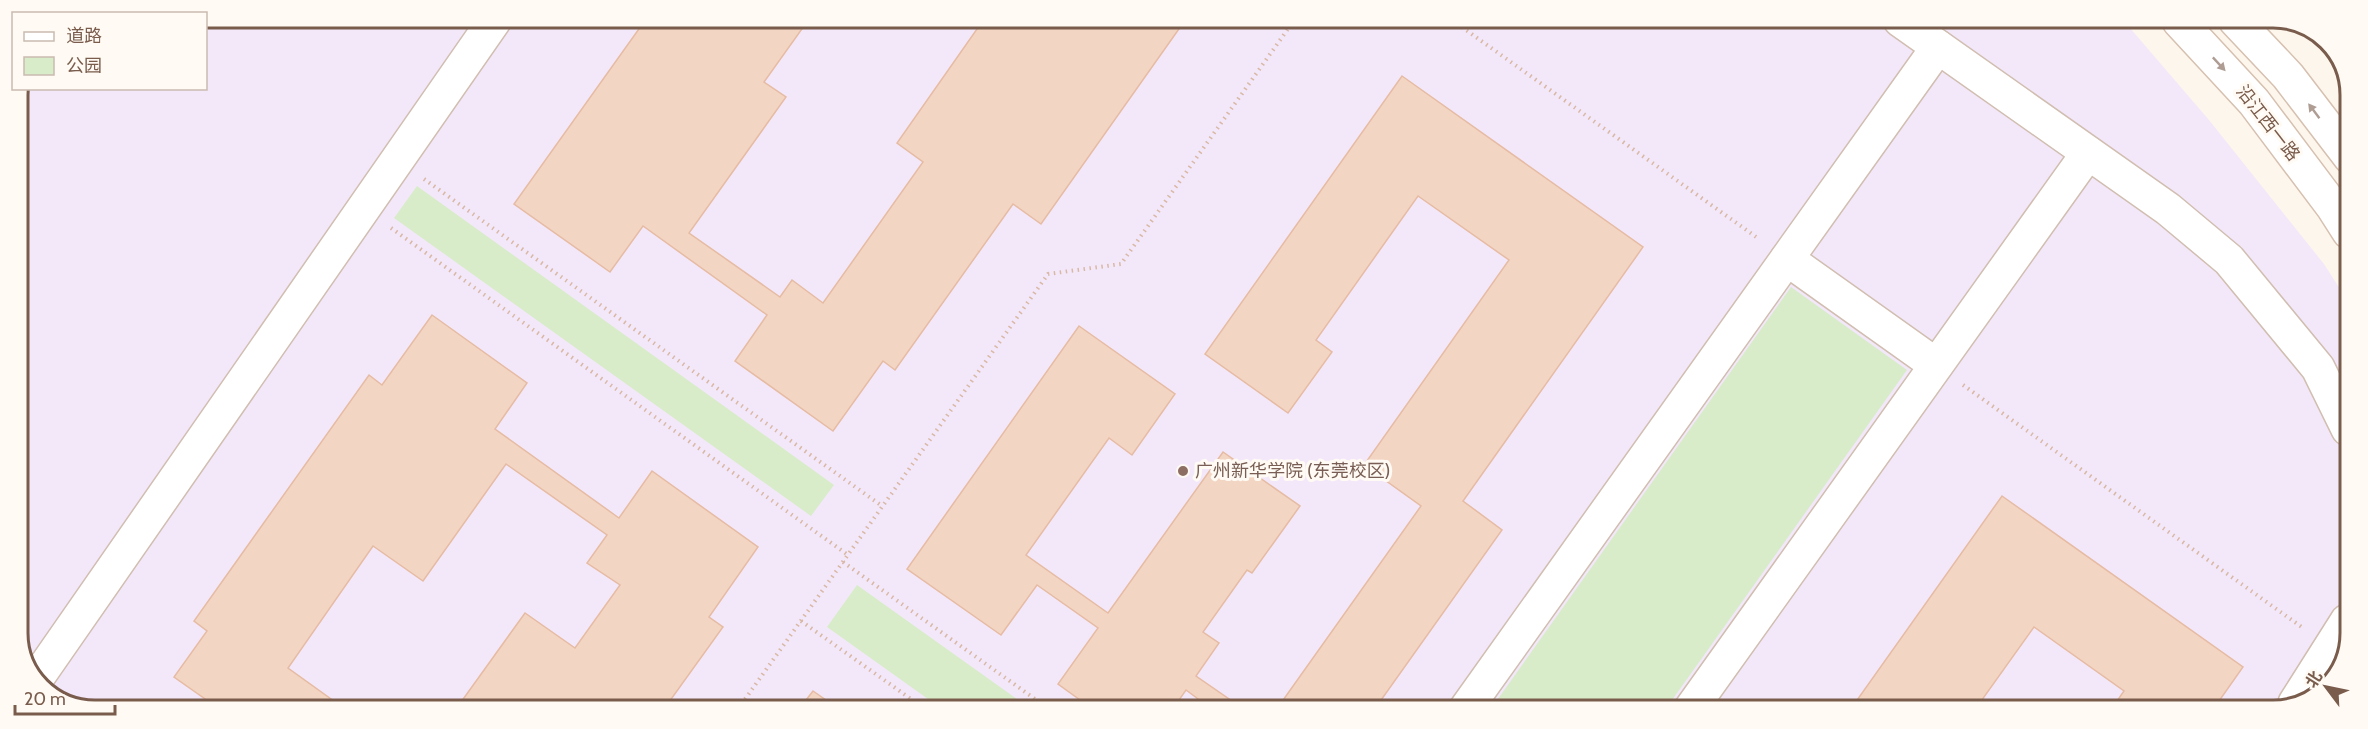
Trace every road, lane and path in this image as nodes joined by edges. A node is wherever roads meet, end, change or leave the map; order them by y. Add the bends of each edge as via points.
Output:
1 (489, 28) edge
2 (1289, 28) edge
3 (1463, 28) edge
4 (1911, 28) edge
5 (2185, 28) edge
6 (2243, 28) edge
7 (1938, 47) junction
8 (2339, 144) edge
9 (2088, 153) junction
10 (397, 160) junction
11 (364, 208) junction
12 (2339, 217) edge
13 (1787, 259) junction
14 (1936, 365) junction
15 (2340, 412) edge
16 (882, 506) junction
17 (848, 555) junction
18 (843, 562) junction
19 (801, 621) junction
20 (2339, 634) edge
21 (41, 672) edge
22 (2302, 693) edge
23 (744, 700) edge
24 (912, 700) edge
25 (1035, 700) edge
26 (1472, 700) edge
27 (1697, 700) edge

1 - 10 street
2 - 16 path via 1121,264 1048,274
3 - 13 path
4 - 7 street
5 -> 12 street, 沿江西一路 via 2254,102
8 -> 6 street via 2288,76
7 - 9 street
7 - 13 street
9 - 14 street
9 - 15 street via 2168,209 2229,260 2318,368
10 - 11 street
10 - 16 path
11 - 17 path
11 - 21 street
13 - 14 street
13 - 26 street
14 - 20 path
14 - 27 street
16 - 17 path
17 - 18 path
18 - 19 path
18 - 25 path
19 - 23 path
19 - 24 path
20 - 22 street

